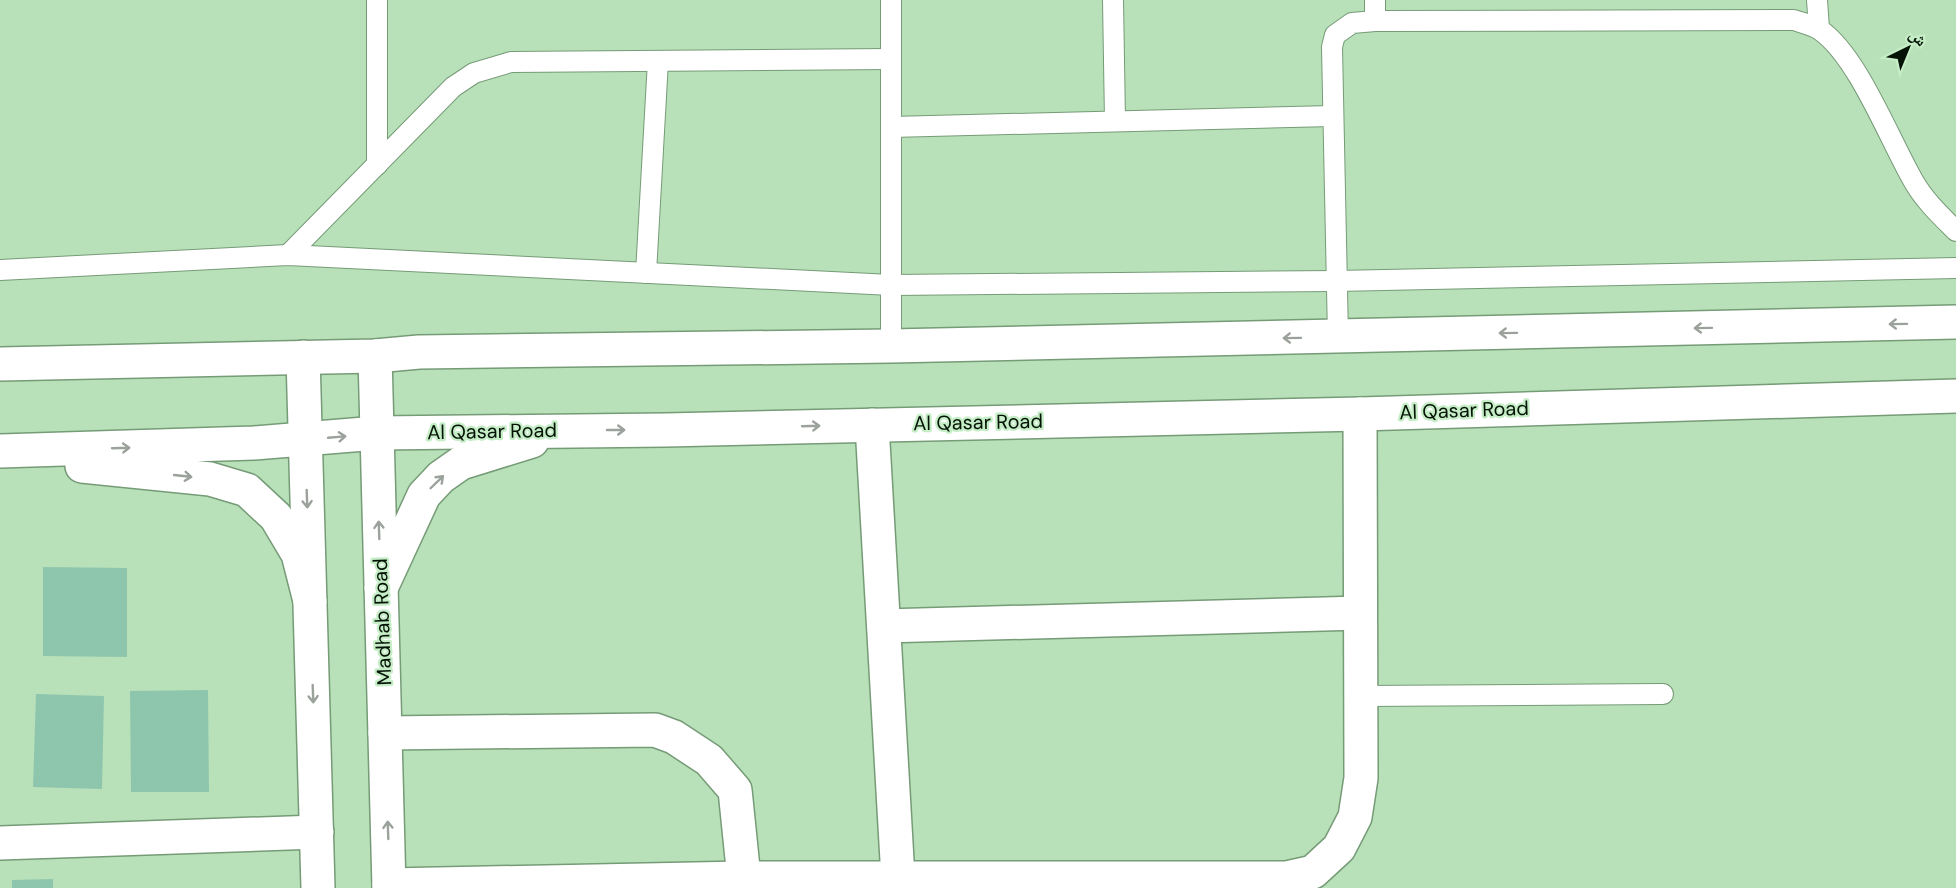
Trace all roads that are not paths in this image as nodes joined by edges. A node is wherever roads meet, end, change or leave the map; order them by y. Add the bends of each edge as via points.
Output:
1 (377, 0) edge
2 (891, 0) edge
3 (1113, 0) edge
4 (1375, 0) edge
5 (1817, 0) edge
6 (1375, 21) junction
7 (1819, 29) junction
8 (891, 59) junction
9 (658, 61) junction
10 (1332, 116) junction
11 (1115, 122) junction
12 (891, 128) junction
13 (376, 165) junction
14 (1956, 231) edge
15 (288, 255) junction
16 (1956, 268) edge
17 (0, 270) edge
18 (646, 273) junction
19 (1337, 281) junction
20 (891, 285) junction
21 (1956, 322) edge
22 (1338, 337) junction
23 (891, 346) junction
24 (375, 356) junction
25 (303, 357) junction
26 (0, 364) edge
27 (1956, 396) edge
28 (1360, 414) junction
29 (872, 425) junction
30 (569, 430) junction
31 (377, 433) junction
32 (306, 439) junction
33 (0, 453) edge
34 (381, 588) junction
35 (310, 602) junction
36 (1360, 613) junction
37 (884, 626) junction
38 (1663, 694) dead end
39 (1361, 696) junction
40 (385, 732) junction
41 (317, 832) junction
42 (0, 843) edge
43 (898, 878) junction
44 (744, 883) edge
45 (1087, 883) edge
46 (389, 887) edge
47 (318, 888) edge

1 - 13 lane
2 - 8 lane
3 - 11 lane
4 - 6 lane
5 - 7 lane
6 - 7 lane via 1794,20
6 - 10 lane via 1352,23 1335,35
7 - 14 lane via 1842,50 1915,184
8 - 9 lane
8 - 12 lane
9 - 13 lane via 511,62 474,73 453,87
9 - 18 lane
10 - 11 lane
10 - 19 lane
11 - 12 lane
12 - 20 lane
13 - 15 lane
15 - 17 lane
15 - 18 lane
16 - 19 lane
18 - 20 lane
19 - 20 lane
19 - 22 lane
20 - 23 lane
21 -> 22 main road
22 -> 23 main road
23 - 24 main road via 419,352
24 - 25 main road
24 - 31 main road, Madhab Road
25 - 26 main road
25 - 32 main road
27 - 28 main road, Al Qasar Road
28 - 29 main road, Al Qasar Road
28 - 36 main road
30 -> 29 main road, Al Qasar Road
29 - 37 main road
30 - 31 main road, Al Qasar Road
34 -> 30 main road via 424,495 441,477 461,463
32 -> 31 main road, Al Qasar Road
34 -> 31 main road, Madhab Road
33 -> 32 main road, Al Qasar Road
32 -> 35 main road
33 -> 35 main road via 210,479 248,490 276,517 298,554
34 - 40 main road, Madhab Road
35 -> 41 main road
36 - 37 main road
36 - 39 main road
37 - 43 main road
38 - 39 lane
39 - 45 main road via 1361,778 1355,817 1339,848 1313,872 1286,878
40 - 44 main road via 655,730 674,737 709,759 735,790
46 -> 40 main road, Madhab Road
41 - 42 main road
41 - 47 main road
43 - 44 main road
43 - 45 main road
44 - 46 main road

